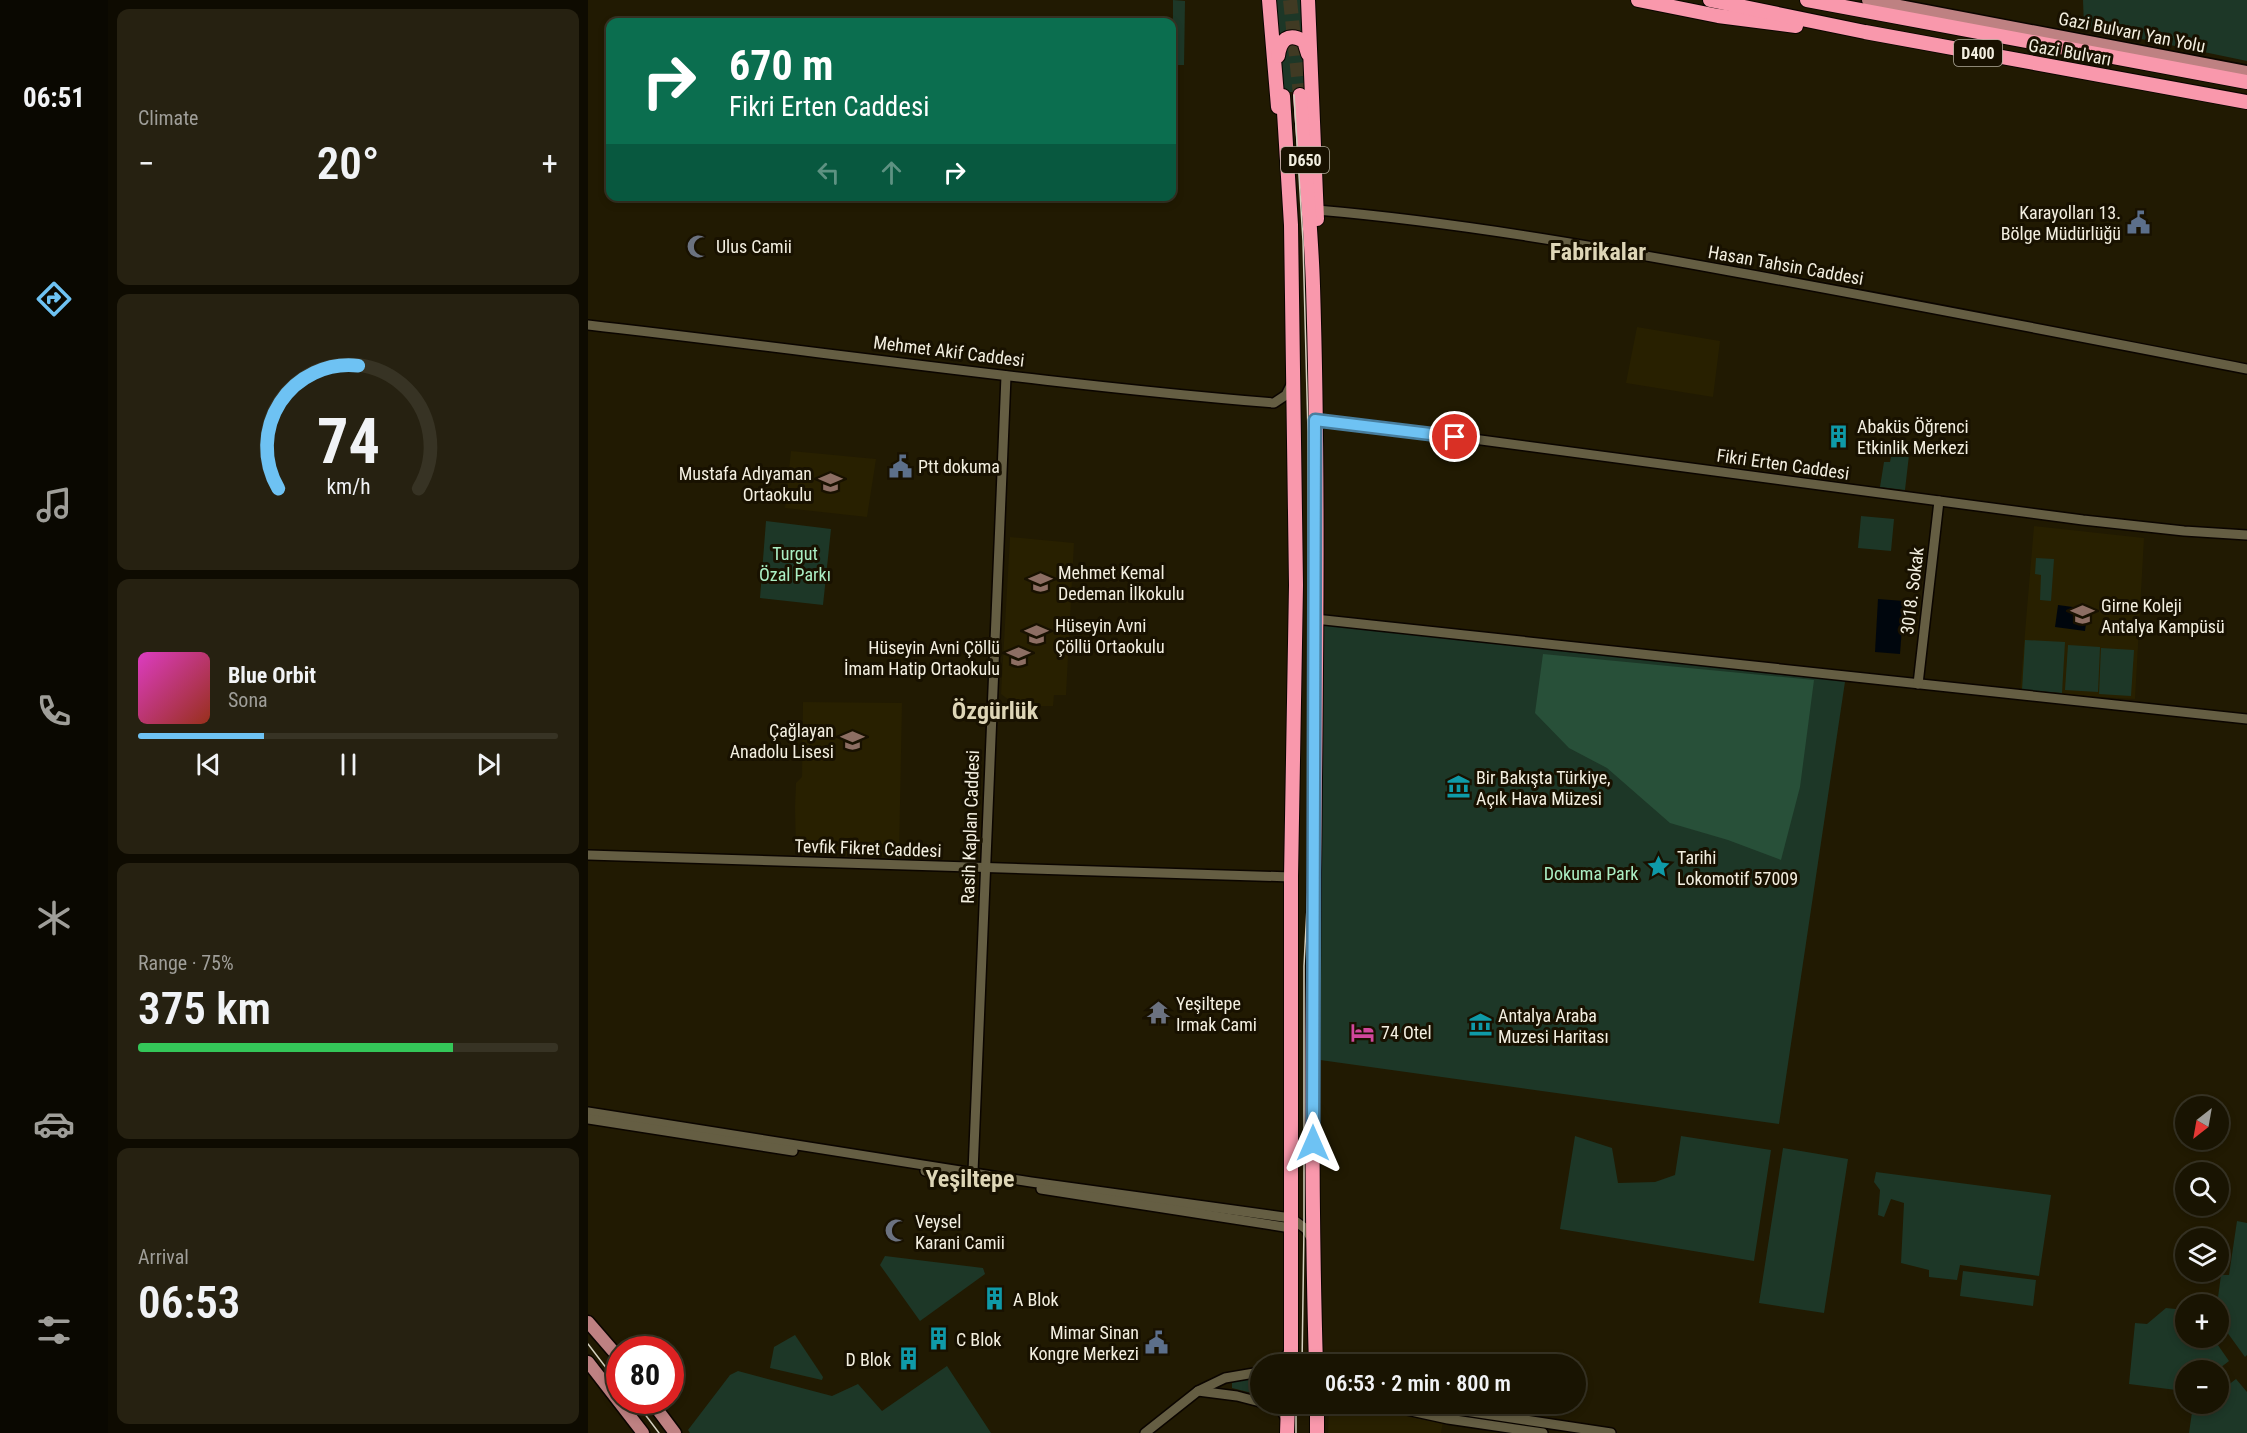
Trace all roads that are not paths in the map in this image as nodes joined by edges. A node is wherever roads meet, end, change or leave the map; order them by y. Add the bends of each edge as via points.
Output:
1 (1638, 0) edge
2 (1710, 0) edge
3 (1808, 0) edge
4 (1868, 0) edge
5 (1308, 1) edge
6 (1269, 3) edge
7 (1865, 32) junction
8 (1312, 67) junction
9 (2247, 72) edge
10 (1276, 73) junction
11 (2247, 82) edge
12 (1300, 95) tunnel mouth
13 (1283, 96) tunnel mouth
14 (2247, 102) edge
15 (1317, 210) junction
16 (1291, 270) junction
17 (1313, 284) junction
18 (588, 325) edge
19 (2247, 369) edge
20 (1006, 376) junction
21 (1294, 378) junction
22 (1315, 420) junction
23 (1939, 501) junction
24 (2247, 535) edge
25 (1315, 619) junction
26 (1918, 684) junction
27 (2247, 719) edge
28 (588, 855) edge
29 (1313, 861) junction
30 (985, 868) junction
31 (1291, 877) junction
32 (588, 1112) edge
33 (588, 1119) edge
34 (973, 1172) junction
35 (1291, 1223) junction
36 (1313, 1242) junction
37 (588, 1322) edge
38 (606, 1343) edge
39 (1292, 1349) junction
40 (1288, 1354) edge
41 (1292, 1354) edge
42 (1316, 1354) edge
43 (588, 1362) edge
44 (1250, 1374) edge
45 (1198, 1391) junction
46 (1250, 1399) edge
47 (661, 1414) edge
48 (1318, 1414) edge
49 (1425, 1414) edge
50 (1468, 1414) edge
51 (1532, 1427) junction
52 (643, 1433) edge
53 (675, 1433) edge
54 (1145, 1433) edge
55 (1317, 1433) edge
56 (1543, 1433) edge
57 (1611, 1433) edge

1 - 7 highway via 1730,17
2 - 7 highway, Gazi Bulvarı / D400
3 - 11 highway, Gazi Bulvarı / D400
4 - 9 main road, Gazi Bulvarı Yan Yolu
5 - 8 highway
6 - 10 highway
7 - 14 highway, Gazi Bulvarı / D400
8 - 10 highway via 1304,41 1292,37 1281,42
8 - 15 highway
10 - 16 highway
12 - 17 highway, D650
13 - 16 highway, D650
15 - 17 highway
15 - 19 street, Hasan Tahsin Caddesi via 1387,216 1583,245
16 - 21 highway, D650
17 - 22 highway, D650
18 - 20 street, Mehmet Akif Caddesi
20 - 21 street, Mehmet Akif Caddesi via 1274,403 1286,395
20 - 30 street, Rasih Kaplan Caddesi
21 - 31 highway, D650 via 1296,585
22 - 23 street, Fikri Erten Caddesi
22 - 25 highway, D650
23 - 24 street, Fikri Erten Caddesi
23 - 26 street, 3018. Sokak
25 - 26 street
25 - 29 highway, D650
26 - 27 street
28 - 30 street, Tevfik Fikret Caddesi
29 - 31 highway via 1304,872
29 - 36 highway, D650
30 - 31 street, Tevfik Fikret Caddesi
30 - 34 street, Rasih Kaplan Caddesi
31 - 35 highway, D650
32 - 34 street
33 - 35 street
34 - 35 street
35 - 36 street via 1306,1229
35 - 39 highway, D650
36 - 42 highway, D650
37 - 38 main road
39 - 40 street
39 - 41 highway, D650
43 - 52 main road
44 - 45 street via 1225,1378
45 - 46 street
45 - 54 street
47 - 53 main road
48 - 55 highway
49 - 51 street
50 - 51 street
51 - 56 street
51 - 57 street

